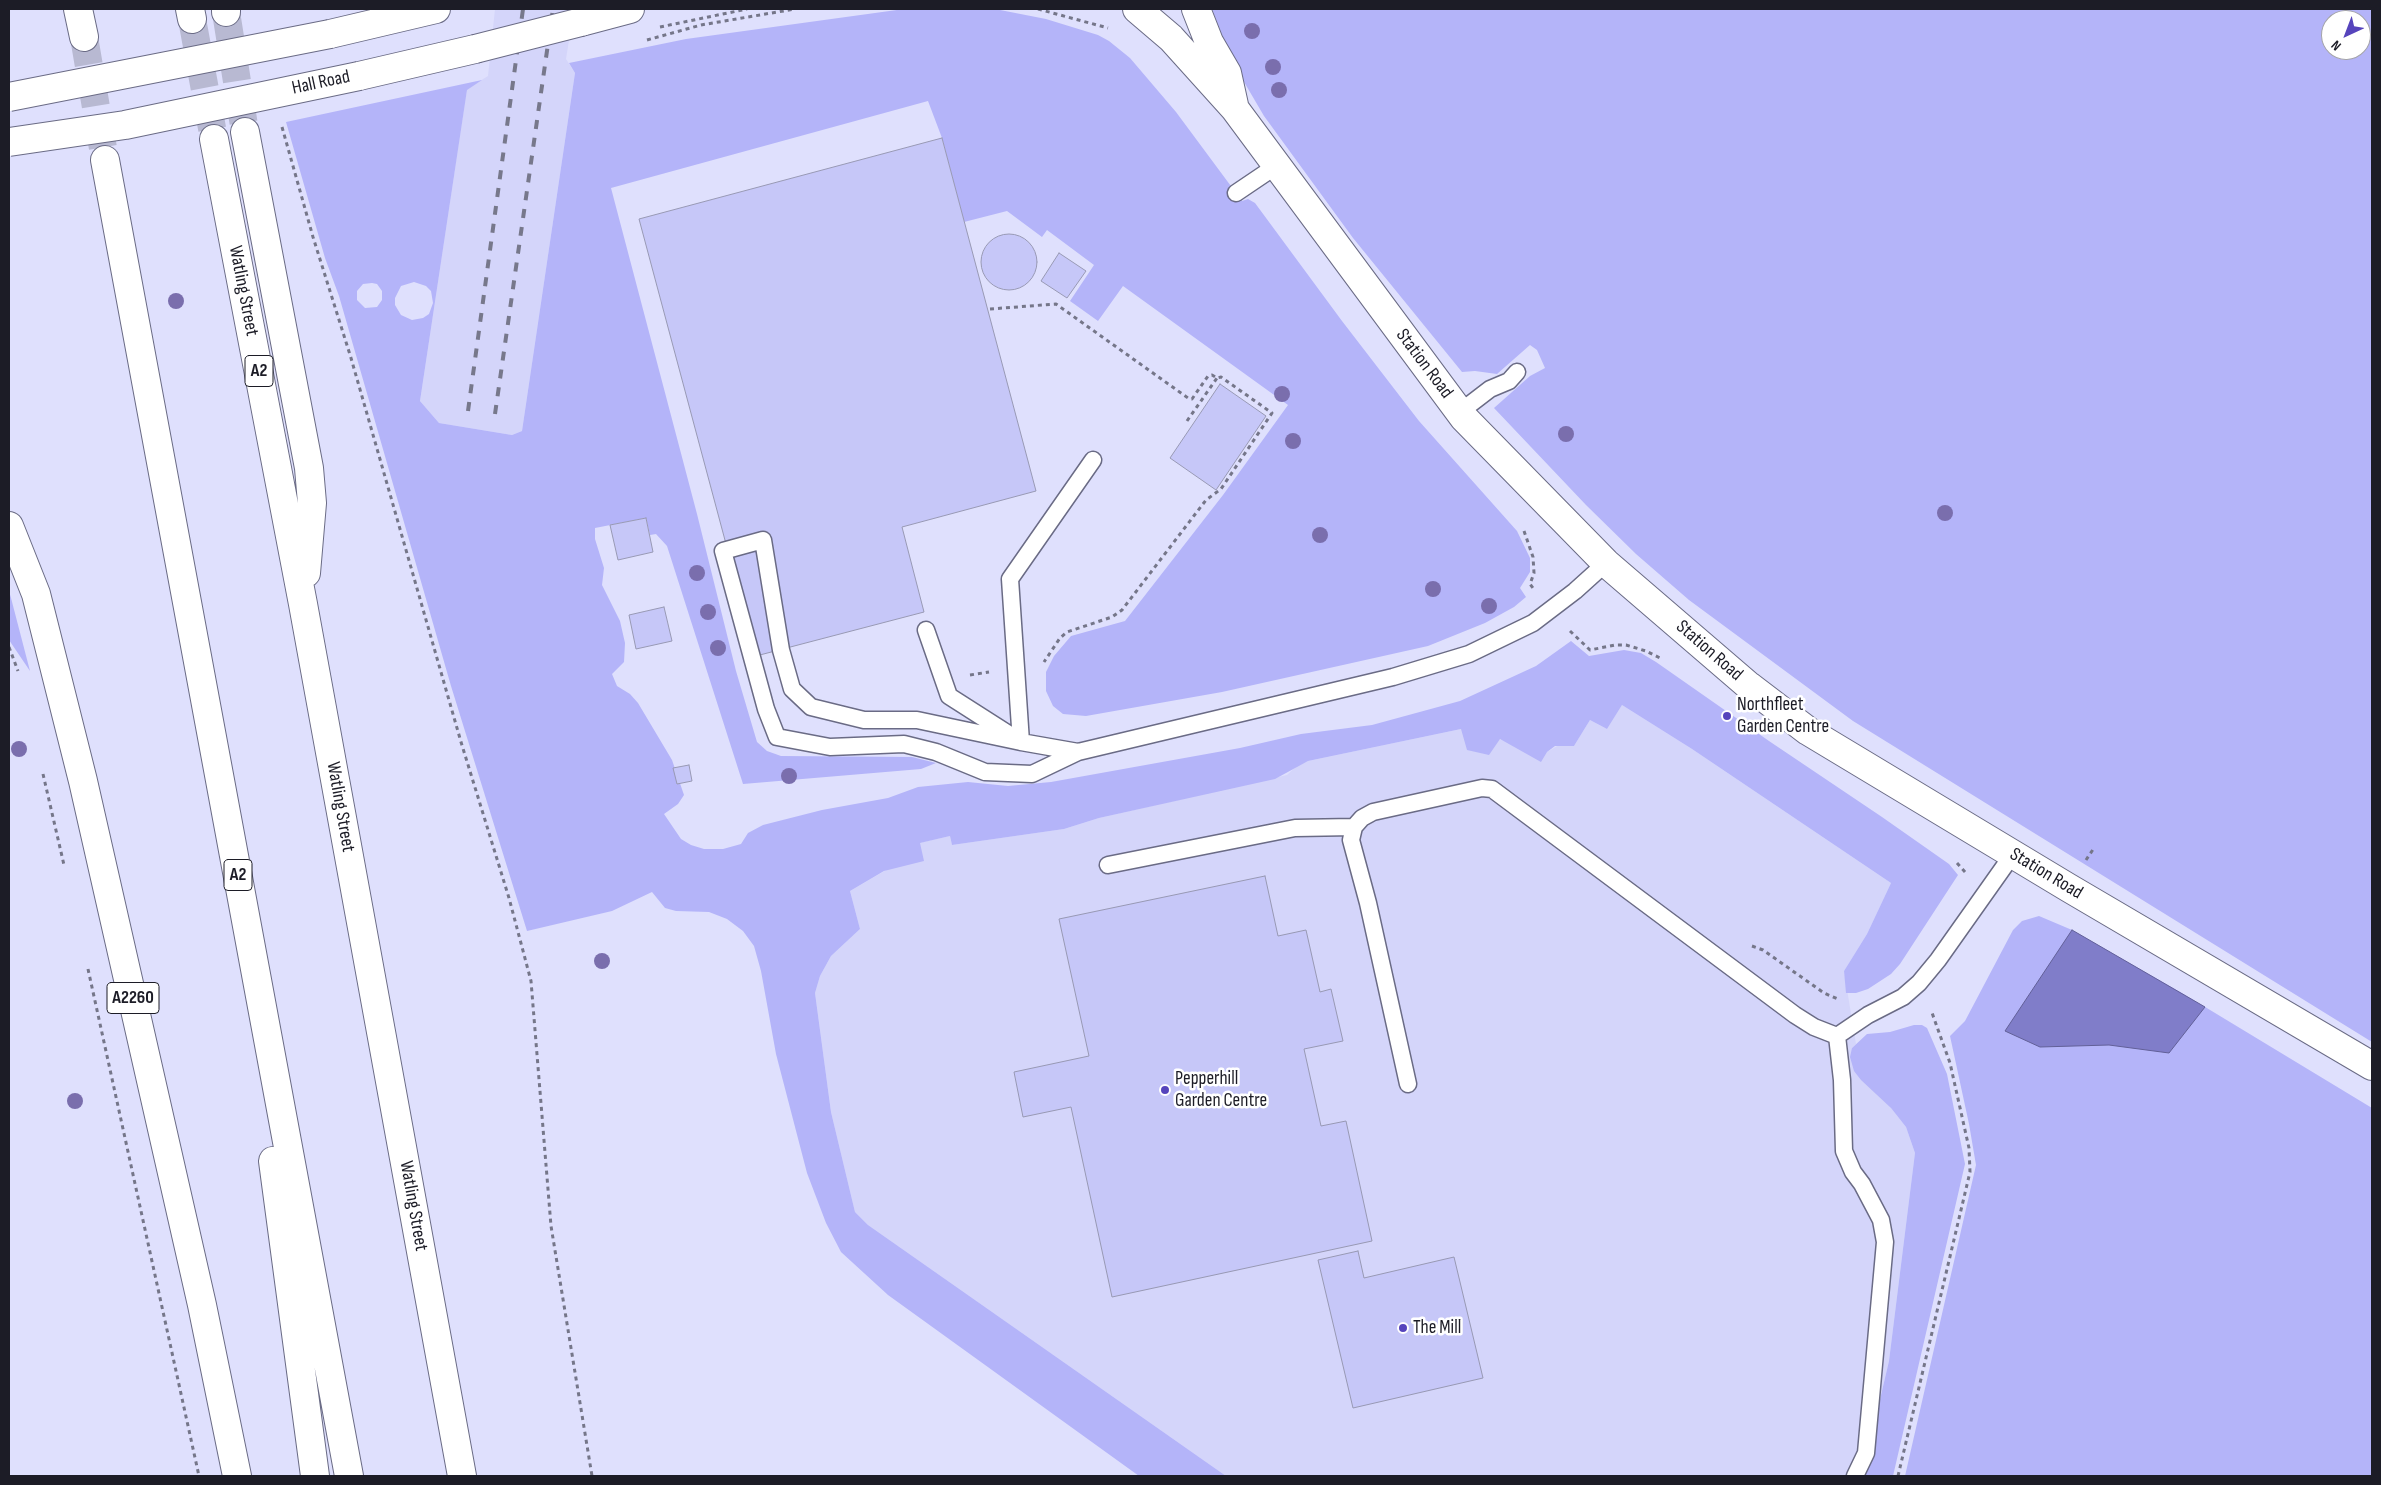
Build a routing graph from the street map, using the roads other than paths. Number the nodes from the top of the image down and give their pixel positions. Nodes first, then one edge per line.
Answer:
1 (78, 9) edge
2 (436, 9) edge
3 (630, 9) edge
4 (1137, 9) edge
5 (1196, 9) edge
6 (84, 37) tunnel mouth
7 (9, 97) edge
8 (1235, 108) junction
9 (124, 124) junction
10 (9, 130) edge
11 (245, 132) tunnel mouth
12 (214, 139) tunnel mouth
13 (9, 142) edge
14 (106, 160) tunnel mouth
15 (1276, 166) junction
16 (1236, 193) dead end
17 (1517, 372) dead end
18 (1460, 412) junction
19 (1093, 460) dead end
20 (9, 526) edge
21 (1606, 563) junction
22 (303, 604) junction
23 (926, 630) dead end
24 (1021, 742) junction
25 (1078, 752) junction
26 (229, 825) junction
27 (1354, 827) junction
28 (2013, 854) junction
29 (1108, 865) dead end
30 (1837, 1036) junction
31 (2372, 1066) edge
32 (1408, 1084) dead end
33 (237, 1476) edge
34 (315, 1476) edge
35 (349, 1476) edge
36 (462, 1476) edge
37 (1855, 1476) edge

1 - 6 main road
2 - 7 main road, bridge
3 - 9 main road, Hall Road, bridge
4 - 8 main road, Station Road
5 - 8 main road, Station Road
8 - 15 main road, Station Road
9 - 10 main road
9 - 13 main road, Hall Road, bridge
11 - 22 main road
12 - 22 main road, Watling Street / A2
14 - 26 main road, A2
15 - 16 lane
15 - 18 main road, Station Road
17 - 18 lane
18 - 21 main road, Station Road
19 - 24 lane
20 - 33 main road, A2260
21 - 25 lane
21 - 28 main road, Station Road
22 - 36 main road, Watling Street / A2
23 - 24 lane
24 - 25 lane
24 - 25 lane
26 - 34 main road
26 - 35 main road, A2
27 - 29 lane
27 - 30 lane
27 - 32 lane
28 - 30 lane
28 - 31 main road, Station Road
30 - 37 lane

